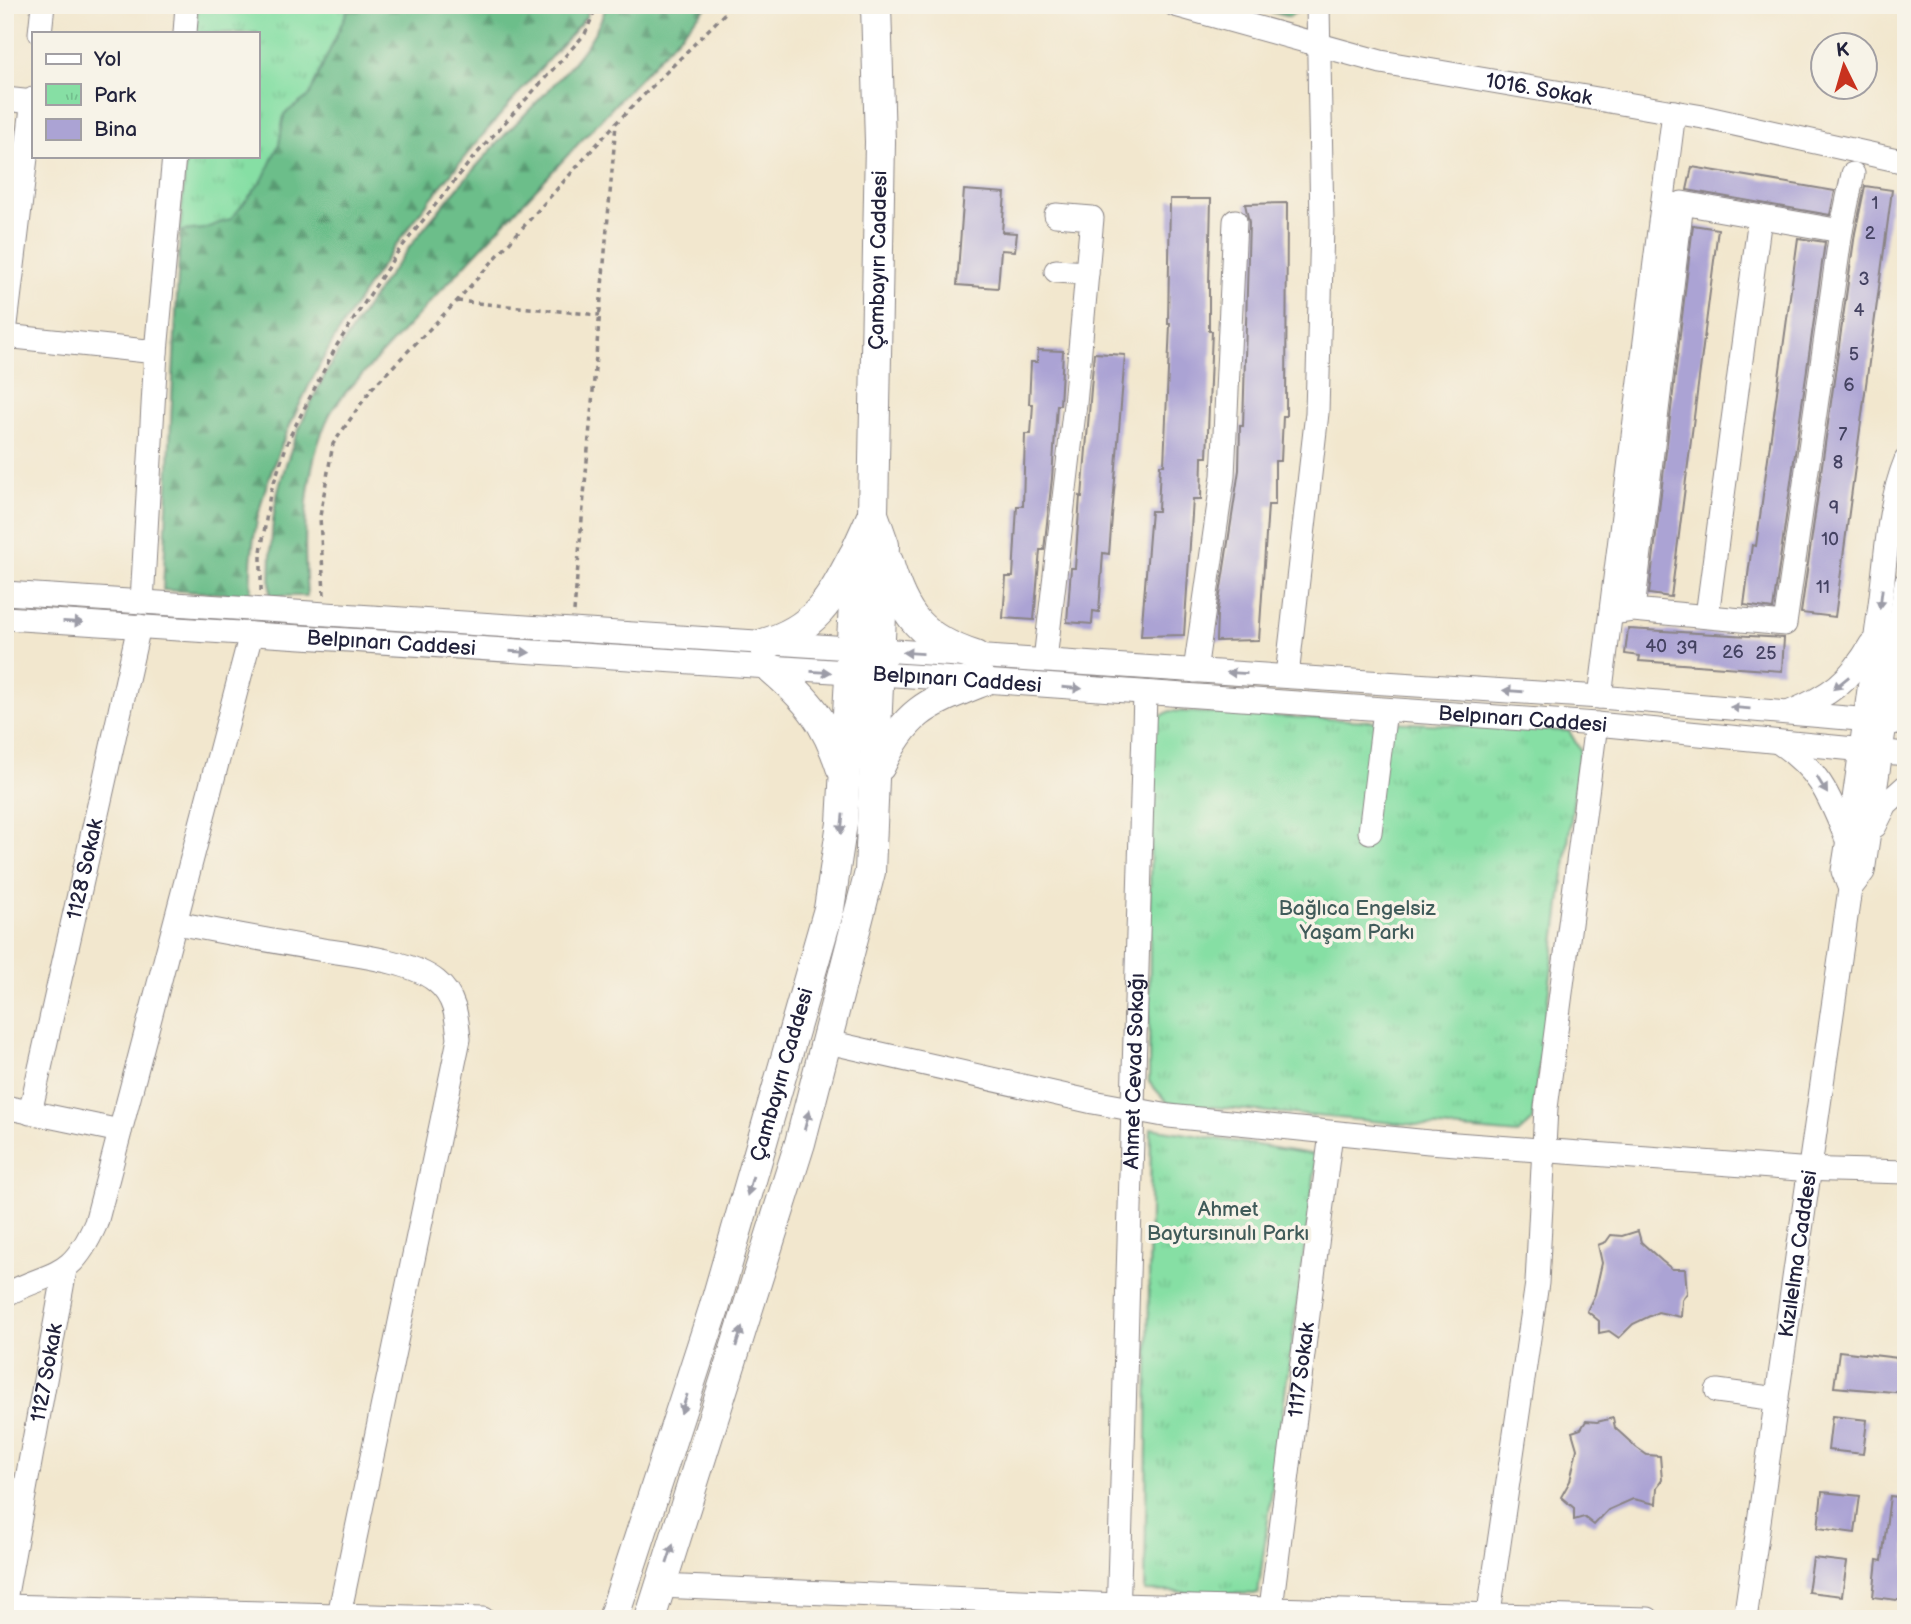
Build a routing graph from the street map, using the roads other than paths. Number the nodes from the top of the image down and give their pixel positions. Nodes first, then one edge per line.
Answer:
1 (43, 5) edge
2 (187, 5) edge
3 (876, 5) edge
4 (1175, 5) edge
5 (1318, 5) edge
6 (40, 32) edge
7 (185, 32) edge
8 (1317, 44) junction
9 (5, 99) edge
10 (32, 101) edge
11 (32, 109) edge
12 (1674, 112) junction
13 (174, 158) edge
14 (1906, 162) edge
15 (1853, 174) dead end
16 (1056, 215) dead end
17 (1760, 217) junction
18 (1235, 221) dead end
19 (1841, 231) junction
20 (1056, 271) dead end
21 (1087, 273) junction
22 (5, 334) edge
23 (156, 352) junction
24 (1906, 460) edge
25 (870, 547) junction
26 (1906, 583) edge
27 (5, 593) edge
28 (142, 602) junction
29 (1622, 611) junction
30 (1707, 616) junction
31 (5, 618) edge
32 (139, 626) junction
33 (251, 634) junction
34 (1887, 638) junction
35 (768, 656) junction
36 (1045, 660) junction
37 (866, 663) junction
38 (1906, 664) edge
39 (979, 669) junction
40 (1195, 671) junction
41 (1287, 676) junction
42 (1145, 694) junction
43 (1600, 697) junction
44 (1385, 710) junction
45 (1788, 712) junction
46 (1886, 721) edge
47 (1596, 724) junction
48 (1778, 742) junction
49 (1872, 751) junction
50 (1906, 754) edge
51 (876, 776) junction
52 (845, 780) junction
53 (1906, 786) edge
54 (1370, 832) dead end
55 (1858, 840) junction
56 (176, 923) junction
57 (828, 1042) junction
58 (5, 1107) edge
59 (1134, 1110) junction
60 (30, 1112) junction
61 (120, 1131) junction
62 (1331, 1133) junction
63 (1546, 1149) junction
64 (1810, 1169) junction
65 (1906, 1172) edge
66 (65, 1270) junction
67 (5, 1295) edge
68 (1717, 1391) dead end
69 (1777, 1399) junction
70 (659, 1586) junction
71 (5, 1600) edge
72 (5, 1606) edge
73 (1271, 1608) junction
74 (1119, 1612) edge
75 (1224, 1613) edge
76 (205, 1615) edge
77 (339, 1615) junction
78 (1488, 1616) edge
79 (483, 1619) edge
80 (613, 1619) edge
81 (650, 1619) edge
82 (1648, 1619) edge
83 (1745, 1619) edge

1 - 6 street
2 - 7 street
3 - 25 main road, Çambayırı Caddesi
4 - 8 street, 1016. Sokak
5 - 8 street
8 - 12 street, 1016. Sokak
8 - 41 street
9 - 10 street
11 - 22 street
12 - 14 street, 1016. Sokak
12 - 29 street
13 - 23 street
15 - 19 street
16 - 21 street
17 - 19 street
17 - 29 street
17 - 30 street
18 - 40 street
19 - 30 street
20 - 21 street
21 - 36 street
22 - 23 street
23 - 28 street
24 -> 34 street, Kızılelma Caddesi
25 - 35 main road
25 - 37 main road, Çambayırı Caddesi
25 - 39 main road
26 - 34 street, Kızılelma Caddesi
27 - 28 street, Belpınarı Caddesi
28 - 35 street, Belpınarı Caddesi
29 - 30 street
29 - 43 street
31 -> 32 street, Belpınarı Caddesi
32 - 33 street, Belpınarı Caddesi
32 - 60 street, 1128 Sokak
33 -> 35 street, Belpınarı Caddesi
33 - 56 street
34 - 38 street
34 -> 45 street
34 - 46 street, Kızılelma Caddesi
35 - 37 street, Belpınarı Caddesi
35 - 52 main road
36 - 39 street, Belpınarı Caddesi
36 - 40 street, Belpınarı Caddesi
37 - 39 street, Belpınarı Caddesi
37 - 51 main road, Çambayırı Caddesi
37 - 52 main road, Çambayırı Caddesi
39 -> 42 street, Belpınarı Caddesi
39 - 51 main road
41 -> 40 street, Belpınarı Caddesi
43 -> 41 street, Belpınarı Caddesi
42 - 44 street, Belpınarı Caddesi
42 - 59 street, Ahmet Cevad Sokağı
45 -> 43 street, Belpınarı Caddesi
44 - 47 street, Belpınarı Caddesi
44 - 54 street
45 - 46 street, Belpınarı Caddesi
46 - 49 street, Kızılelma Caddesi
47 - 48 street, Belpınarı Caddesi
47 - 63 street
48 - 49 street, Belpınarı Caddesi
48 -> 55 street
49 - 50 street, Belpınarı Caddesi
49 - 55 street, Kızılelma Caddesi
51 - 57 main road, Çambayırı Caddesi
52 -> 80 main road, Çambayırı Caddesi
53 - 55 street
55 - 64 street, Kızılelma Caddesi
56 - 61 street
56 - 77 street
57 - 59 street
70 -> 57 main road, Çambayırı Caddesi
58 - 60 street
59 - 62 street
59 - 74 street, Ahmet Cevad Sokağı
60 - 61 street
61 - 66 street
62 - 63 street
62 - 73 street, 1117 Sokak
63 - 64 street
63 - 78 street
64 - 65 street
64 - 69 street, Kızılelma Caddesi
66 - 67 street
66 - 71 street, 1127 Sokak
68 - 69 street
69 - 83 street, Kızılelma Caddesi
70 - 74 street
70 - 81 main road, Çambayırı Caddesi
72 - 76 street
73 - 75 street
73 - 78 street
74 - 75 street
76 - 77 street
77 - 79 street
78 - 82 street

